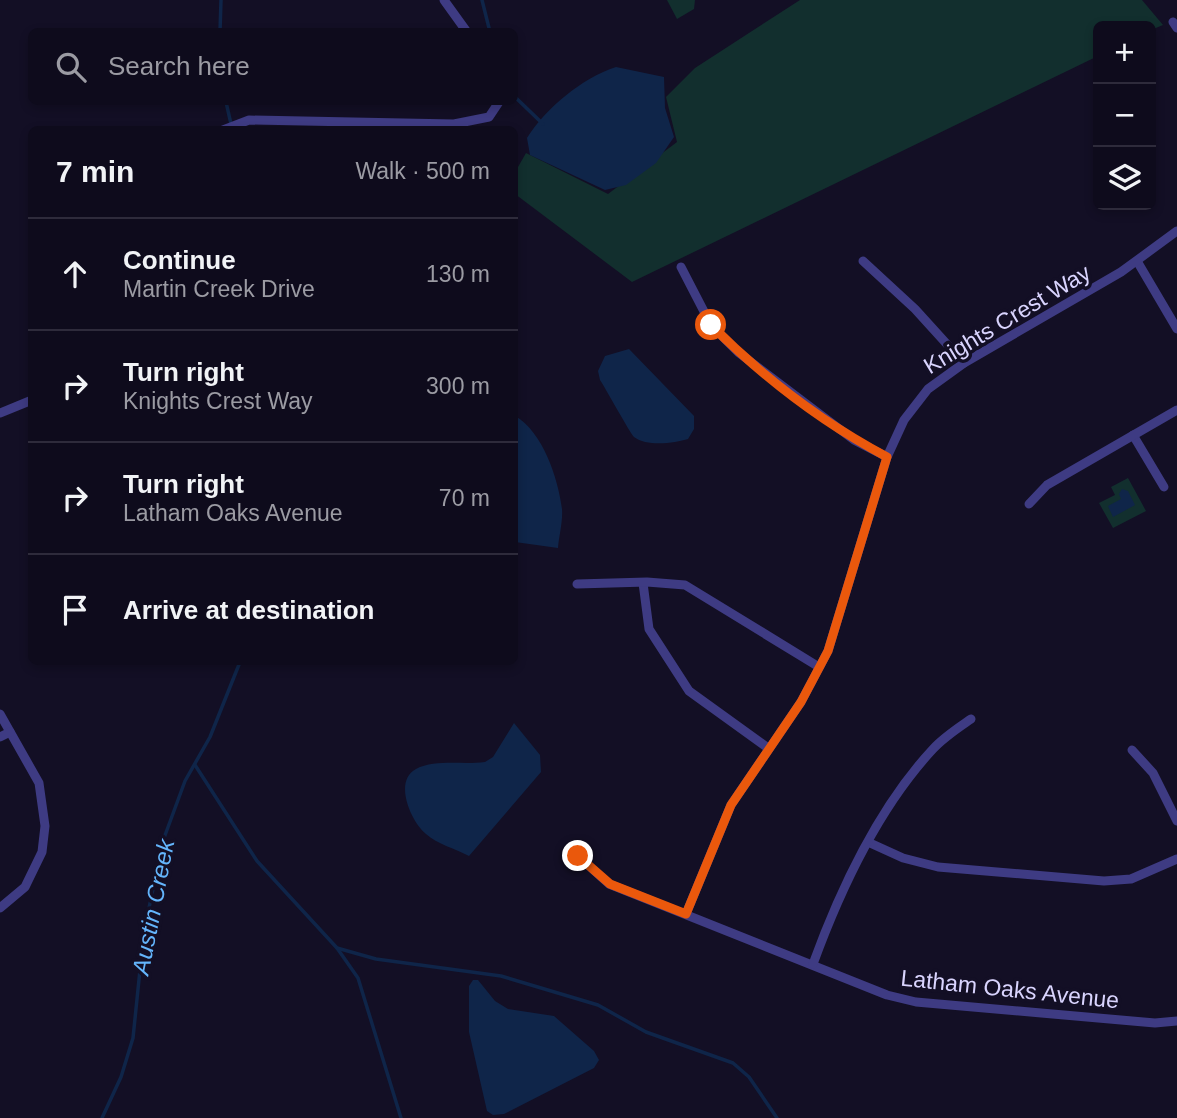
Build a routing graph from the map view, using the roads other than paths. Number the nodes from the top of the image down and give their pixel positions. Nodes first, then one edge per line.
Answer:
1 (444, 0) edge
2 (464, 28) edge
3 (497, 105) edge
4 (234, 126) edge
5 (1177, 231) edge
6 (863, 261) dead end
7 (1137, 261) junction
8 (681, 267) dead end
9 (1177, 329) edge
10 (964, 363) junction
11 (28, 402) edge
12 (1177, 410) edge
13 (0, 412) edge
14 (1133, 435) junction
15 (887, 457) junction
16 (1164, 487) dead end
17 (1029, 504) dead end
18 (643, 583) junction
19 (577, 584) dead end
20 (819, 667) junction
21 (0, 714) edge
22 (971, 719) dead end
23 (10, 732) junction
24 (0, 737) edge
25 (768, 748) junction
26 (1132, 750) dead end
27 (1177, 821) edge
28 (870, 843) junction
29 (578, 856) dead end
30 (1177, 859) edge
31 (0, 908) edge
32 (686, 914) junction
33 (813, 964) junction
34 (1177, 1021) edge

1 - 2 street
3 - 4 street
5 - 7 street, Knights Crest Way
6 - 10 street
7 - 9 street
7 - 10 street, Knights Crest Way
8 - 15 street
10 - 15 street, Knights Crest Way
11 - 13 street
12 - 14 street
14 - 16 street
14 - 17 street
15 - 20 street, Knights Crest Way
18 - 19 street
18 - 20 street
18 - 25 street
20 - 25 street, Knights Crest Way
21 - 23 street
22 - 28 street
23 - 24 street
23 - 31 street
25 - 32 street, Knights Crest Way
26 - 27 street
28 - 30 street
28 - 33 street
29 - 32 street, Latham Oaks Avenue
32 - 33 street, Latham Oaks Avenue
33 - 34 street, Latham Oaks Avenue

